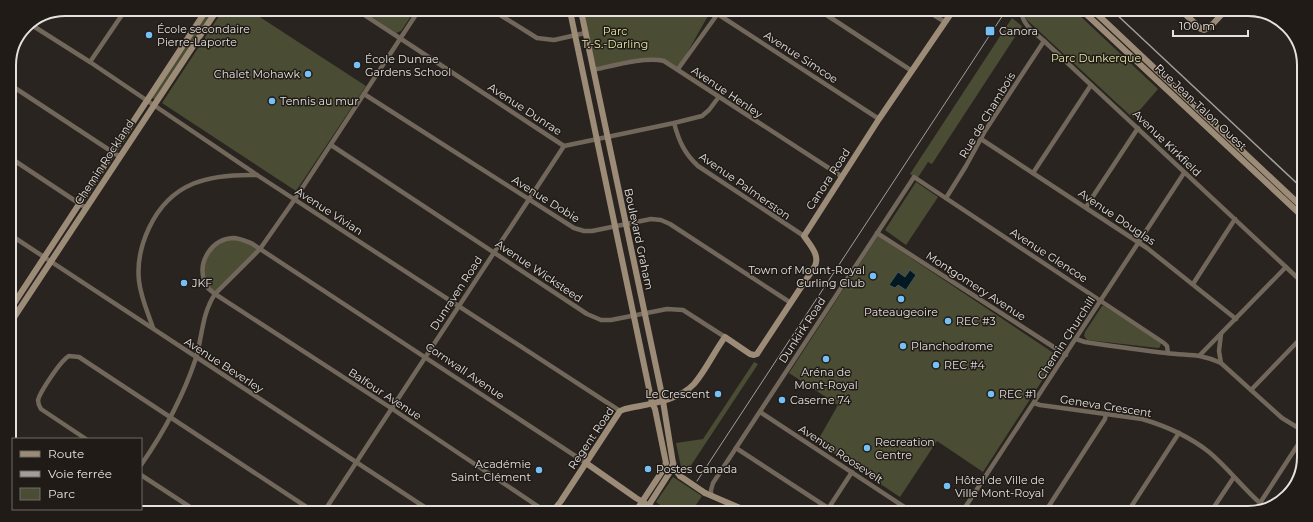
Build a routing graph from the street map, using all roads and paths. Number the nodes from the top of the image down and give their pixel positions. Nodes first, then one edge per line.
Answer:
1 (120, 16) edge
2 (203, 16) edge
3 (213, 16) edge
4 (366, 16) edge
5 (415, 16) edge
6 (502, 16) edge
7 (571, 16) edge
8 (582, 16) edge
9 (713, 16) edge
10 (722, 16) edge
11 (828, 16) edge
12 (935, 16) edge
13 (949, 16) edge
14 (1023, 16) edge
15 (1089, 16) edge
16 (1099, 16) edge
17 (1187, 16) edge
18 (1220, 16) edge
19 (945, 22) junction
20 (34, 27) edge
21 (586, 33) junction
22 (576, 35) junction
23 (400, 38) junction
24 (1044, 41) junction
25 (90, 62) junction
26 (678, 69) junction
27 (593, 70) junction
28 (912, 71) junction
29 (1091, 85) junction
30 (16, 89) edge
31 (364, 94) junction
32 (718, 98) junction
33 (147, 101) junction
34 (153, 106) junction
35 (879, 119) junction
36 (674, 123) junction
37 (1138, 128) junction
38 (608, 137) junction
39 (597, 139) junction
40 (981, 139) junction
41 (331, 145) junction
42 (564, 146) junction
43 (113, 152) junction
44 (120, 157) junction
45 (16, 162) edge
46 (1033, 173) junction
47 (1184, 173) junction
48 (257, 175) junction
49 (841, 176) junction
50 (914, 177) joint
51 (946, 198) junction
52 (295, 199) junction
53 (529, 199) junction
54 (1297, 202) edge
55 (80, 203) junction
56 (1086, 207) junction
57 (86, 208) junction
58 (1297, 211) edge
59 (1235, 219) junction
60 (625, 224) junction
61 (616, 226) junction
62 (877, 233) junction
63 (804, 236) junction
64 (16, 239) edge
65 (1139, 243) junction
66 (260, 249) junction
67 (494, 252) junction
68 (44, 257) junction
69 (51, 262) junction
70 (1286, 267) junction
71 (1297, 277) edge
72 (1193, 284) junction
73 (215, 294) junction
74 (16, 299) edge
75 (1101, 300) junction
76 (790, 304) junction
77 (459, 306) junction
78 (644, 313) junction
79 (16, 314) edge
80 (635, 315) junction
81 (1236, 319) junction
82 (153, 328) junction
83 (1221, 334) junction
84 (725, 337) junction
85 (1076, 339) junction
86 (1297, 342) edge
87 (1168, 353) junction
88 (1066, 355) junction
89 (1200, 356) junction
90 (426, 357) junction
91 (196, 358) junction
92 (1220, 363) junction
93 (1251, 390) junction
94 (662, 400) junction
95 (652, 403) junction
96 (1034, 403) junction
97 (391, 408) junction
98 (620, 411) junction
99 (760, 412) junction
100 (1106, 414) junction
101 (171, 418) junction
102 (1297, 427) edge
103 (1179, 433) junction
104 (84, 438) edge
105 (1297, 447) edge
106 (736, 448) junction
107 (356, 462) junction
108 (142, 463) edge
109 (586, 463) junction
110 (673, 463) junction
111 (667, 471) junction
112 (852, 472) junction
113 (142, 476) edge
114 (680, 476) junction
115 (1234, 477) junction
116 (708, 494) junction
117 (646, 503) junction
118 (1260, 503) joint
119 (189, 506) edge
120 (305, 506) edge
121 (327, 506) edge
122 (423, 506) edge
123 (538, 506) edge
124 (557, 506) edge
125 (642, 506) edge
126 (646, 506) edge
127 (650, 506) edge
128 (736, 506) edge
129 (821, 506) edge
130 (830, 506) edge
131 (903, 506) edge
132 (966, 506) edge
133 (1049, 506) edge
134 (1132, 506) edge
135 (1215, 506) edge

1 - 25 street
2 - 33 street, Chemin Rockland
3 - 34 street, Chemin Rockland
4 - 23 street, Avenue Dunrae
5 - 23 street
6 - 22 street
7 - 22 street, Boulevard Graham
8 - 21 street, Boulevard Graham
9 - 26 street
10 - 35 street, Avenue Simcoe
11 - 28 street
12 - 19 street
13 - 19 street, Canora Road
14 - 24 street, Avenue Kirkfield
15 - 58 street, Rue Jean-Talon Ouest
16 - 54 street, Rue Jean-Talon Ouest
17 - 18 street
19 - 28 street, Canora Road
20 - 25 street, Avenue Vivian
21 - 22 street
21 - 27 street, Boulevard Graham
22 - 39 street, Boulevard Graham
23 - 31 street
23 - 42 street, Avenue Dunrae
24 - 29 street, Avenue Kirkfield
24 - 40 street, Rue de Chambois
25 - 33 street, Avenue Vivian
26 - 27 street, Avenue Henley
26 - 32 street, Avenue Henley
27 - 38 street, Boulevard Graham
28 - 35 street, Canora Road
29 - 37 street, Avenue Kirkfield
29 - 46 street
30 - 43 street
31 - 41 street
31 - 53 street, Avenue Dobie
32 - 36 street, Avenue Dunrae
32 - 49 street, Avenue Henley
33 - 34 street, Avenue Vivian
33 - 43 street, Chemin Rockland
34 - 44 street, Chemin Rockland
34 - 48 street, Avenue Vivian
35 - 49 street, Canora Road
36 - 38 street, Avenue Dunrae
36 - 63 street, Avenue Palmerston
37 - 47 street, Avenue Kirkfield
37 - 56 street
38 - 39 street, Avenue Dunrae
38 - 60 street, Boulevard Graham
39 - 42 street, Avenue Dunrae
39 - 61 street, Boulevard Graham
40 - 46 street, Avenue Douglas
40 - 51 street, Rue de Chambois
41 - 52 street
41 - 67 street, Avenue Wicksteed
42 - 53 street, Dunraven Road
43 - 44 street
43 - 55 street, Chemin Rockland
44 - 57 street, Chemin Rockland
45 - 55 street
46 - 56 street, Avenue Douglas
47 - 59 street, Avenue Kirkfield
47 - 65 street, Chemin Churchill
48 - 52 street, Avenue Vivian
48 - 82 street
49 - 63 street, Canora Road
50 - 51 street, Avenue Glencoe
50 - 62 street, Dunkirk Road
51 - 75 street, Avenue Glencoe
52 - 66 street
52 - 77 street, Avenue Vivian
53 - 61 street, Avenue Dobie
53 - 67 street, Dunraven Road
55 - 57 street
55 - 68 street, Chemin Rockland
56 - 65 street, Avenue Douglas
57 - 69 street, Chemin Rockland
59 - 70 street, Avenue Kirkfield
59 - 72 street
60 - 61 street, Avenue Dobie
60 - 76 street, Avenue Dobie
60 - 78 street, Boulevard Graham
61 - 80 street, Boulevard Graham
62 - 88 street, Montgomery Avenue
62 - 99 street, Dunkirk Road
63 - 76 street
64 - 68 street, Avenue Beverley
65 - 72 street, Avenue Douglas
65 - 75 street, Chemin Churchill
66 - 73 street
66 - 73 street, Cornwall Avenue
66 - 90 street, Cornwall Avenue
67 - 77 street, Dunraven Road
67 - 80 street, Avenue Wicksteed
68 - 69 street, Avenue Beverley
68 - 74 street, Chemin Rockland
69 - 79 street, Chemin Rockland
69 - 82 street, Avenue Beverley
70 - 71 street, Avenue Kirkfield
70 - 81 street
72 - 81 street, Avenue Douglas
73 - 91 street
73 - 97 street, Balfour Avenue
75 - 85 street, Chemin Churchill
75 - 87 street, Avenue Glencoe
76 - 84 street, Avenue Wicksteed
77 - 90 street, Dunraven Road
77 - 98 street, Avenue Vivian
78 - 80 street, Avenue Wicksteed
78 - 84 street, Avenue Wicksteed
78 - 94 street, Boulevard Graham
80 - 95 street, Boulevard Graham
81 - 83 street
82 - 91 street, Avenue Beverley
83 - 89 street
83 - 92 street
84 - 94 street, Regent Road
85 - 87 street
85 - 88 street, Chemin Churchill
86 - 93 street
87 - 89 street
88 - 96 street, Chemin Churchill
89 - 92 street
90 - 97 street, Dunraven Road
90 - 109 street, Cornwall Avenue
91 - 101 street
91 - 107 street, Avenue Beverley
92 - 93 street
93 - 102 street
94 - 95 street, Regent Road
94 - 110 street, Boulevard Graham
95 - 98 street, Regent Road
95 - 111 street, Boulevard Graham
96 - 100 street, Geneva Crescent
96 - 132 street, Chemin Churchill
97 - 107 street, Dunraven Road
97 - 123 street, Balfour Avenue
98 - 109 street, Regent Road
99 - 106 street, Dunkirk Road
99 - 112 street, Avenue Roosevelt
100 - 103 street, Geneva Crescent
100 - 133 street
101 - 104 street
101 - 108 street
101 - 120 street
103 - 115 street, Geneva Crescent
103 - 134 street
105 - 118 street
106 - 116 street, Dunkirk Road
106 - 129 street
107 - 121 street, Dunraven Road
107 - 122 street, Avenue Beverley
109 - 117 street, Cornwall Avenue
109 - 124 street, Regent Road
110 - 111 street, Boulevard Graham
110 - 114 street
111 - 114 street
111 - 117 street
112 - 130 street
112 - 131 street, Avenue Roosevelt
113 - 119 street
114 - 116 street, bridge
115 - 118 street, Geneva Crescent
115 - 135 street
116 - 128 street
117 - 125 street
117 - 126 street
117 - 127 street, Cornwall Avenue

